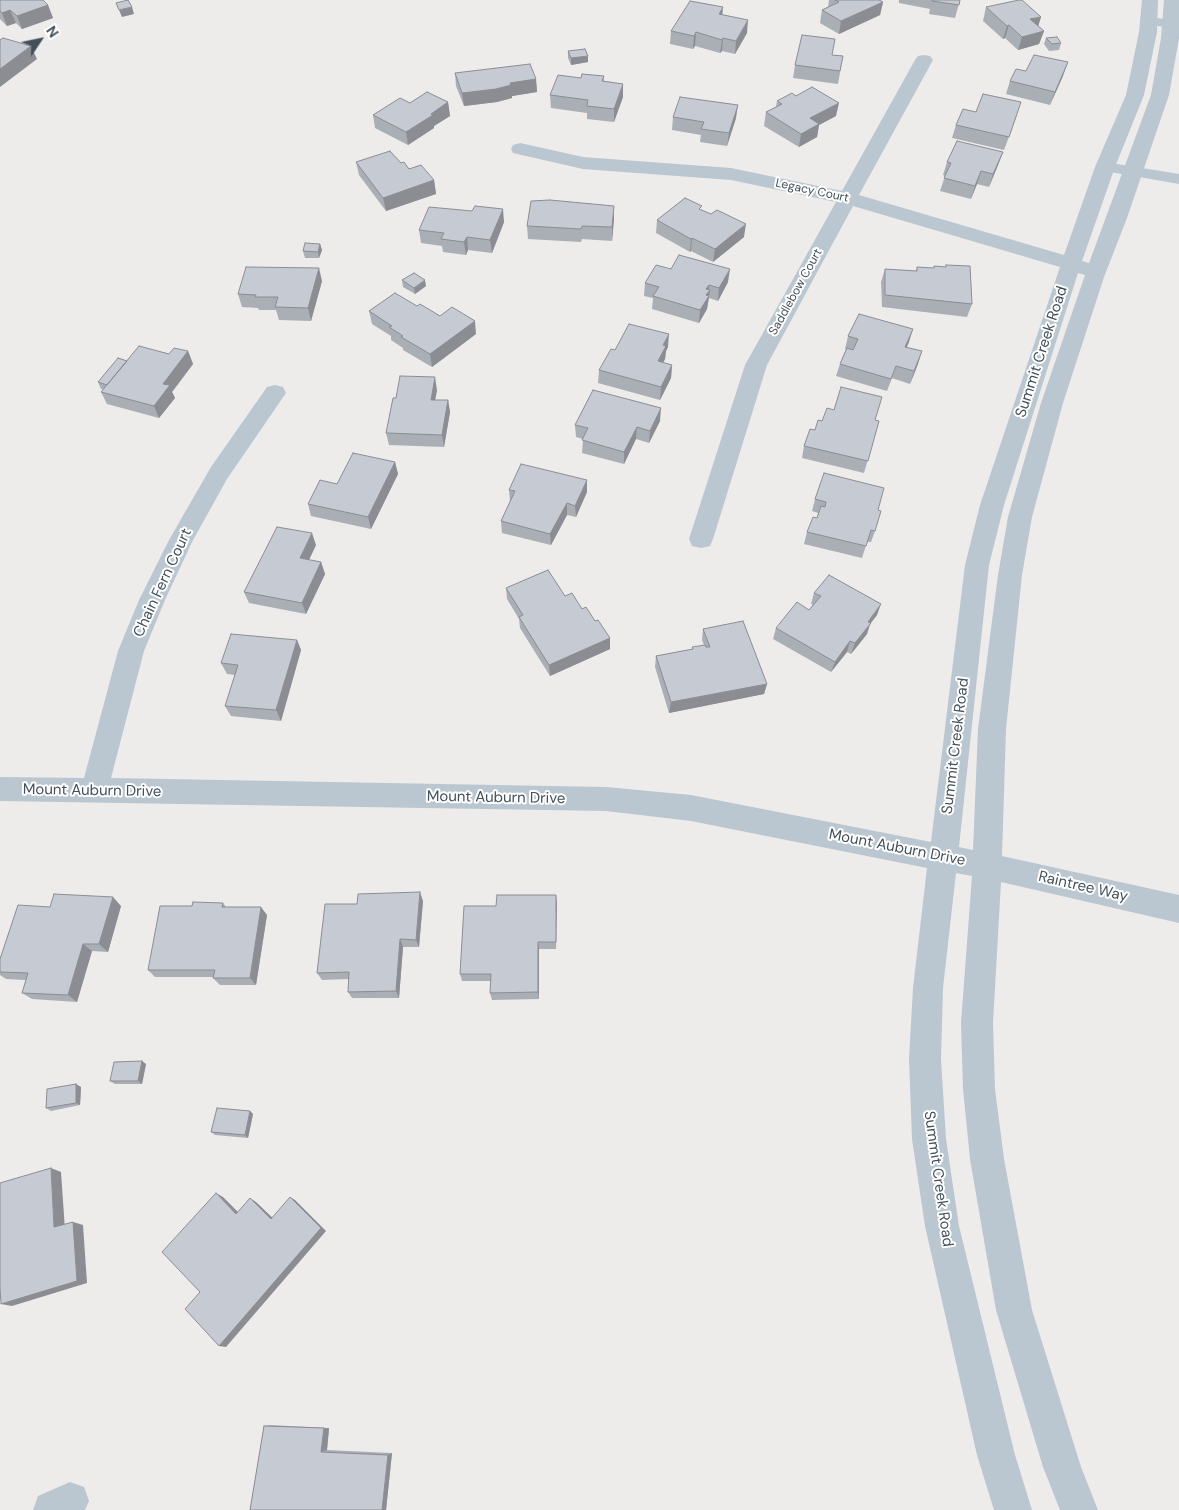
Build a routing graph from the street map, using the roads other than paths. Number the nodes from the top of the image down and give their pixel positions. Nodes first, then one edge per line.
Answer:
1 (1164, 14) edge
2 (924, 60) dead end
3 (520, 149) dead end
4 (1105, 167) junction
5 (1133, 173) junction
6 (1179, 179) edge
7 (848, 198) junction
8 (1084, 268) junction
9 (275, 393) dead end
10 (701, 539) dead end
11 (0, 789) edge
12 (94, 792) junction
13 (943, 857) junction
14 (987, 866) junction
15 (1179, 909) edge
16 (1013, 1510) edge
17 (1079, 1510) edge

1 - 4 street, Summit Creek Road
1 - 5 street, Summit Creek Road
2 - 7 street, Saddlebow Court
3 - 7 street, Legacy Court
4 - 5 lane
4 - 8 street, Summit Creek Road
5 - 6 lane
5 - 8 street, Summit Creek Road
7 - 8 street, Legacy Court
7 - 10 street, Saddlebow Court
8 - 13 street, Summit Creek Road
8 - 14 street, Summit Creek Road
9 - 12 street, Chain Fern Court
11 - 12 street, Mount Auburn Drive
12 - 13 street, Mount Auburn Drive
13 - 14 street, Mount Auburn Drive
13 - 16 street, Summit Creek Road
14 - 15 street, Raintree Way
14 - 17 street, Summit Creek Road

